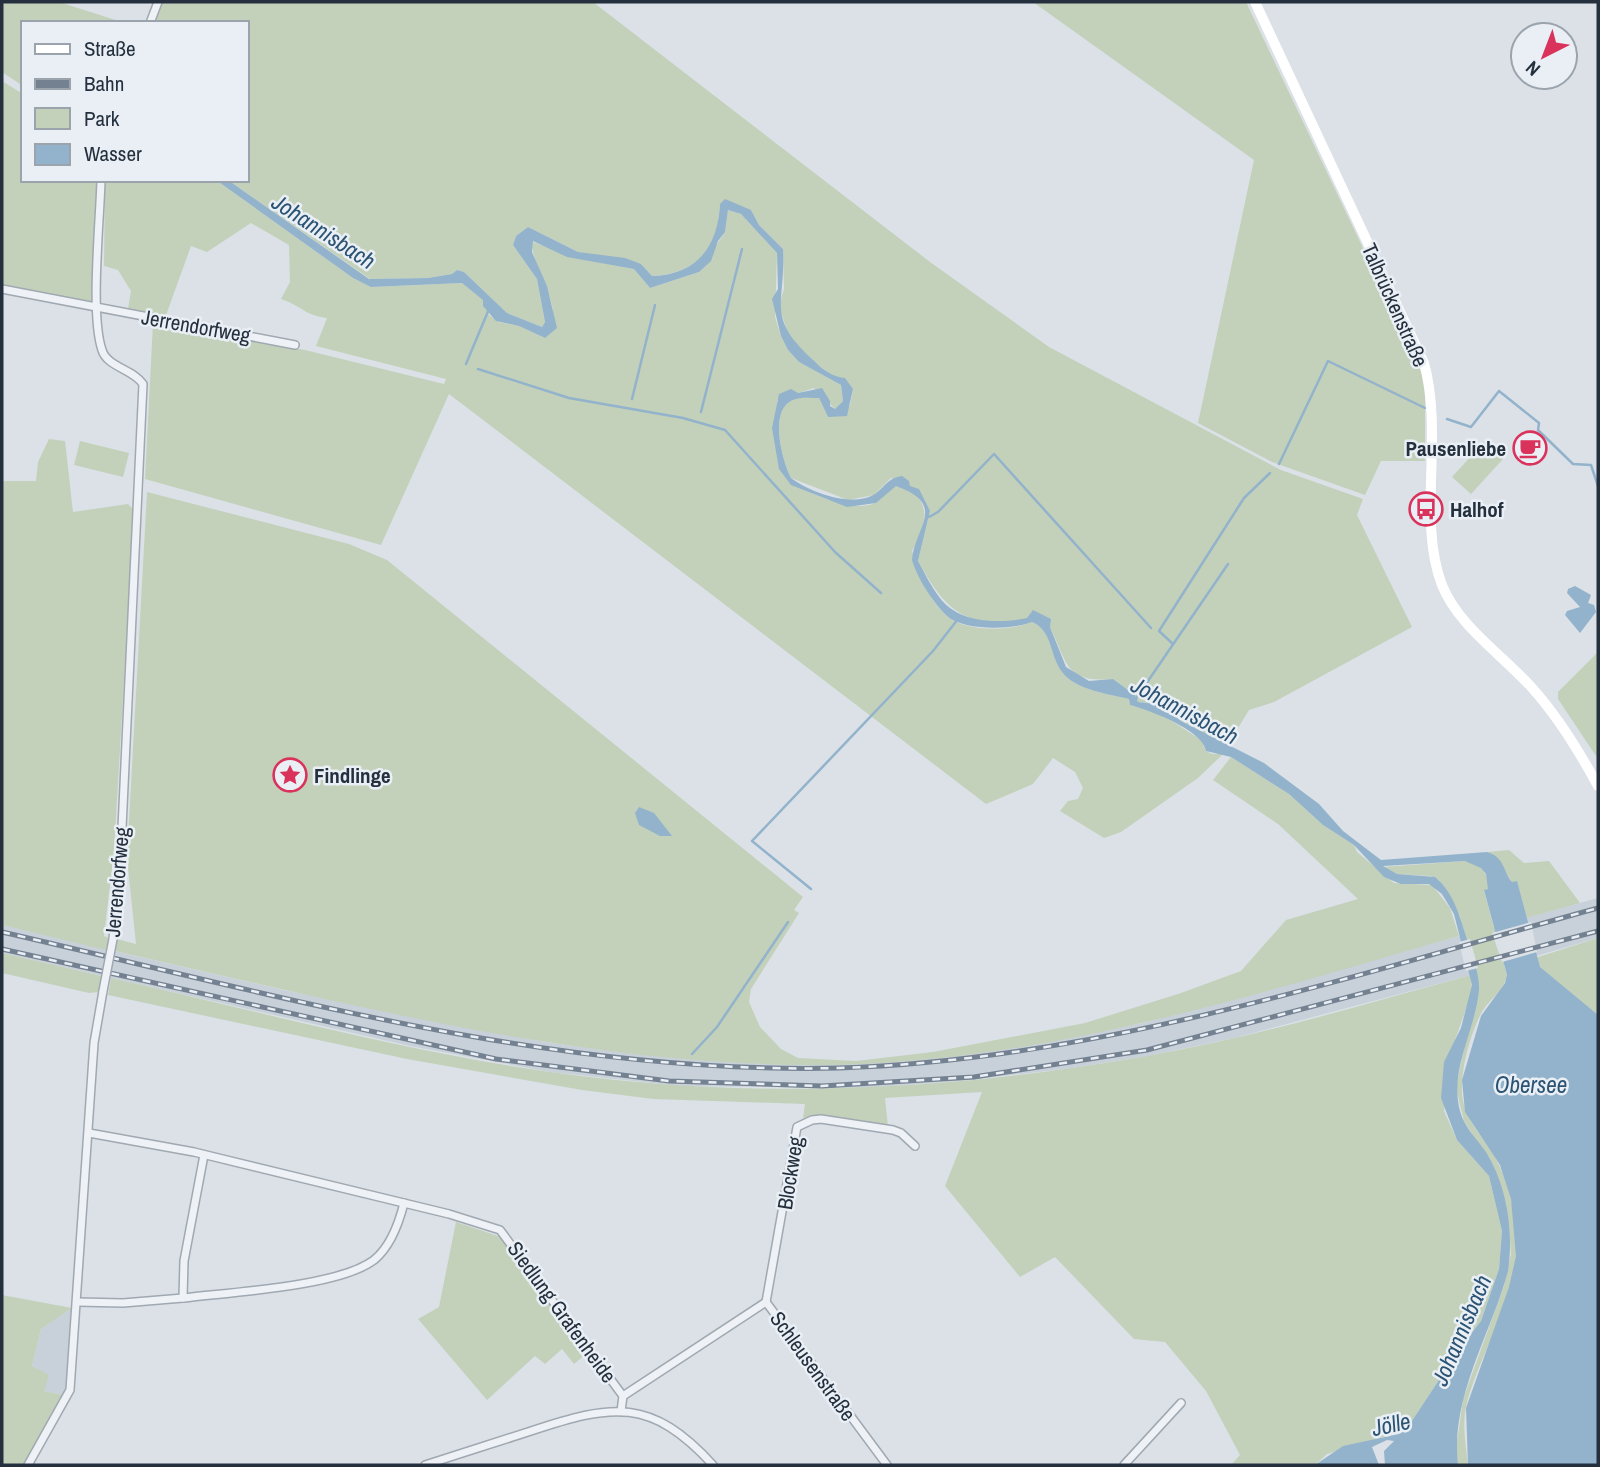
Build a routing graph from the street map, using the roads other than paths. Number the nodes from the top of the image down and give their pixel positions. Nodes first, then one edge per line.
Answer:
1 (158, 2) edge
2 (1255, 2) edge
3 (151, 21) edge
4 (101, 182) edge
5 (2, 289) edge
6 (97, 307) junction
7 (295, 345) dead end
8 (1598, 786) edge
9 (89, 1133) junction
10 (915, 1146) dead end
11 (204, 1155) junction
12 (404, 1203) junction
13 (183, 1298) junction
14 (78, 1302) junction
15 (766, 1302) junction
16 (623, 1396) junction
17 (1181, 1403) dead end
18 (621, 1411) junction
19 (28, 1465) edge
20 (425, 1465) edge
21 (713, 1465) edge
22 (887, 1465) edge
23 (1124, 1465) edge

1 - 3 street
2 - 8 main road, Talbrückenstraße
4 - 6 street, Jerrendorfweg
5 - 6 street
6 - 7 street, Jerrendorfweg
6 - 9 street, Jerrendorfweg, bridge
9 - 11 street, Siedlung Grafenheide
9 - 14 street, Jerrendorfweg
10 - 15 street, Blockweg
11 - 12 street, Siedlung Grafenheide
11 - 13 street
12 - 13 street
12 - 16 street, Siedlung Grafenheide
13 - 14 street
14 - 19 street, Jerrendorfweg
15 - 16 street, Schleusenstraße
15 - 22 street, Schleusenstraße
16 - 18 street, Siedlung Grafenheide
17 - 23 street
18 - 20 street
18 - 21 street

